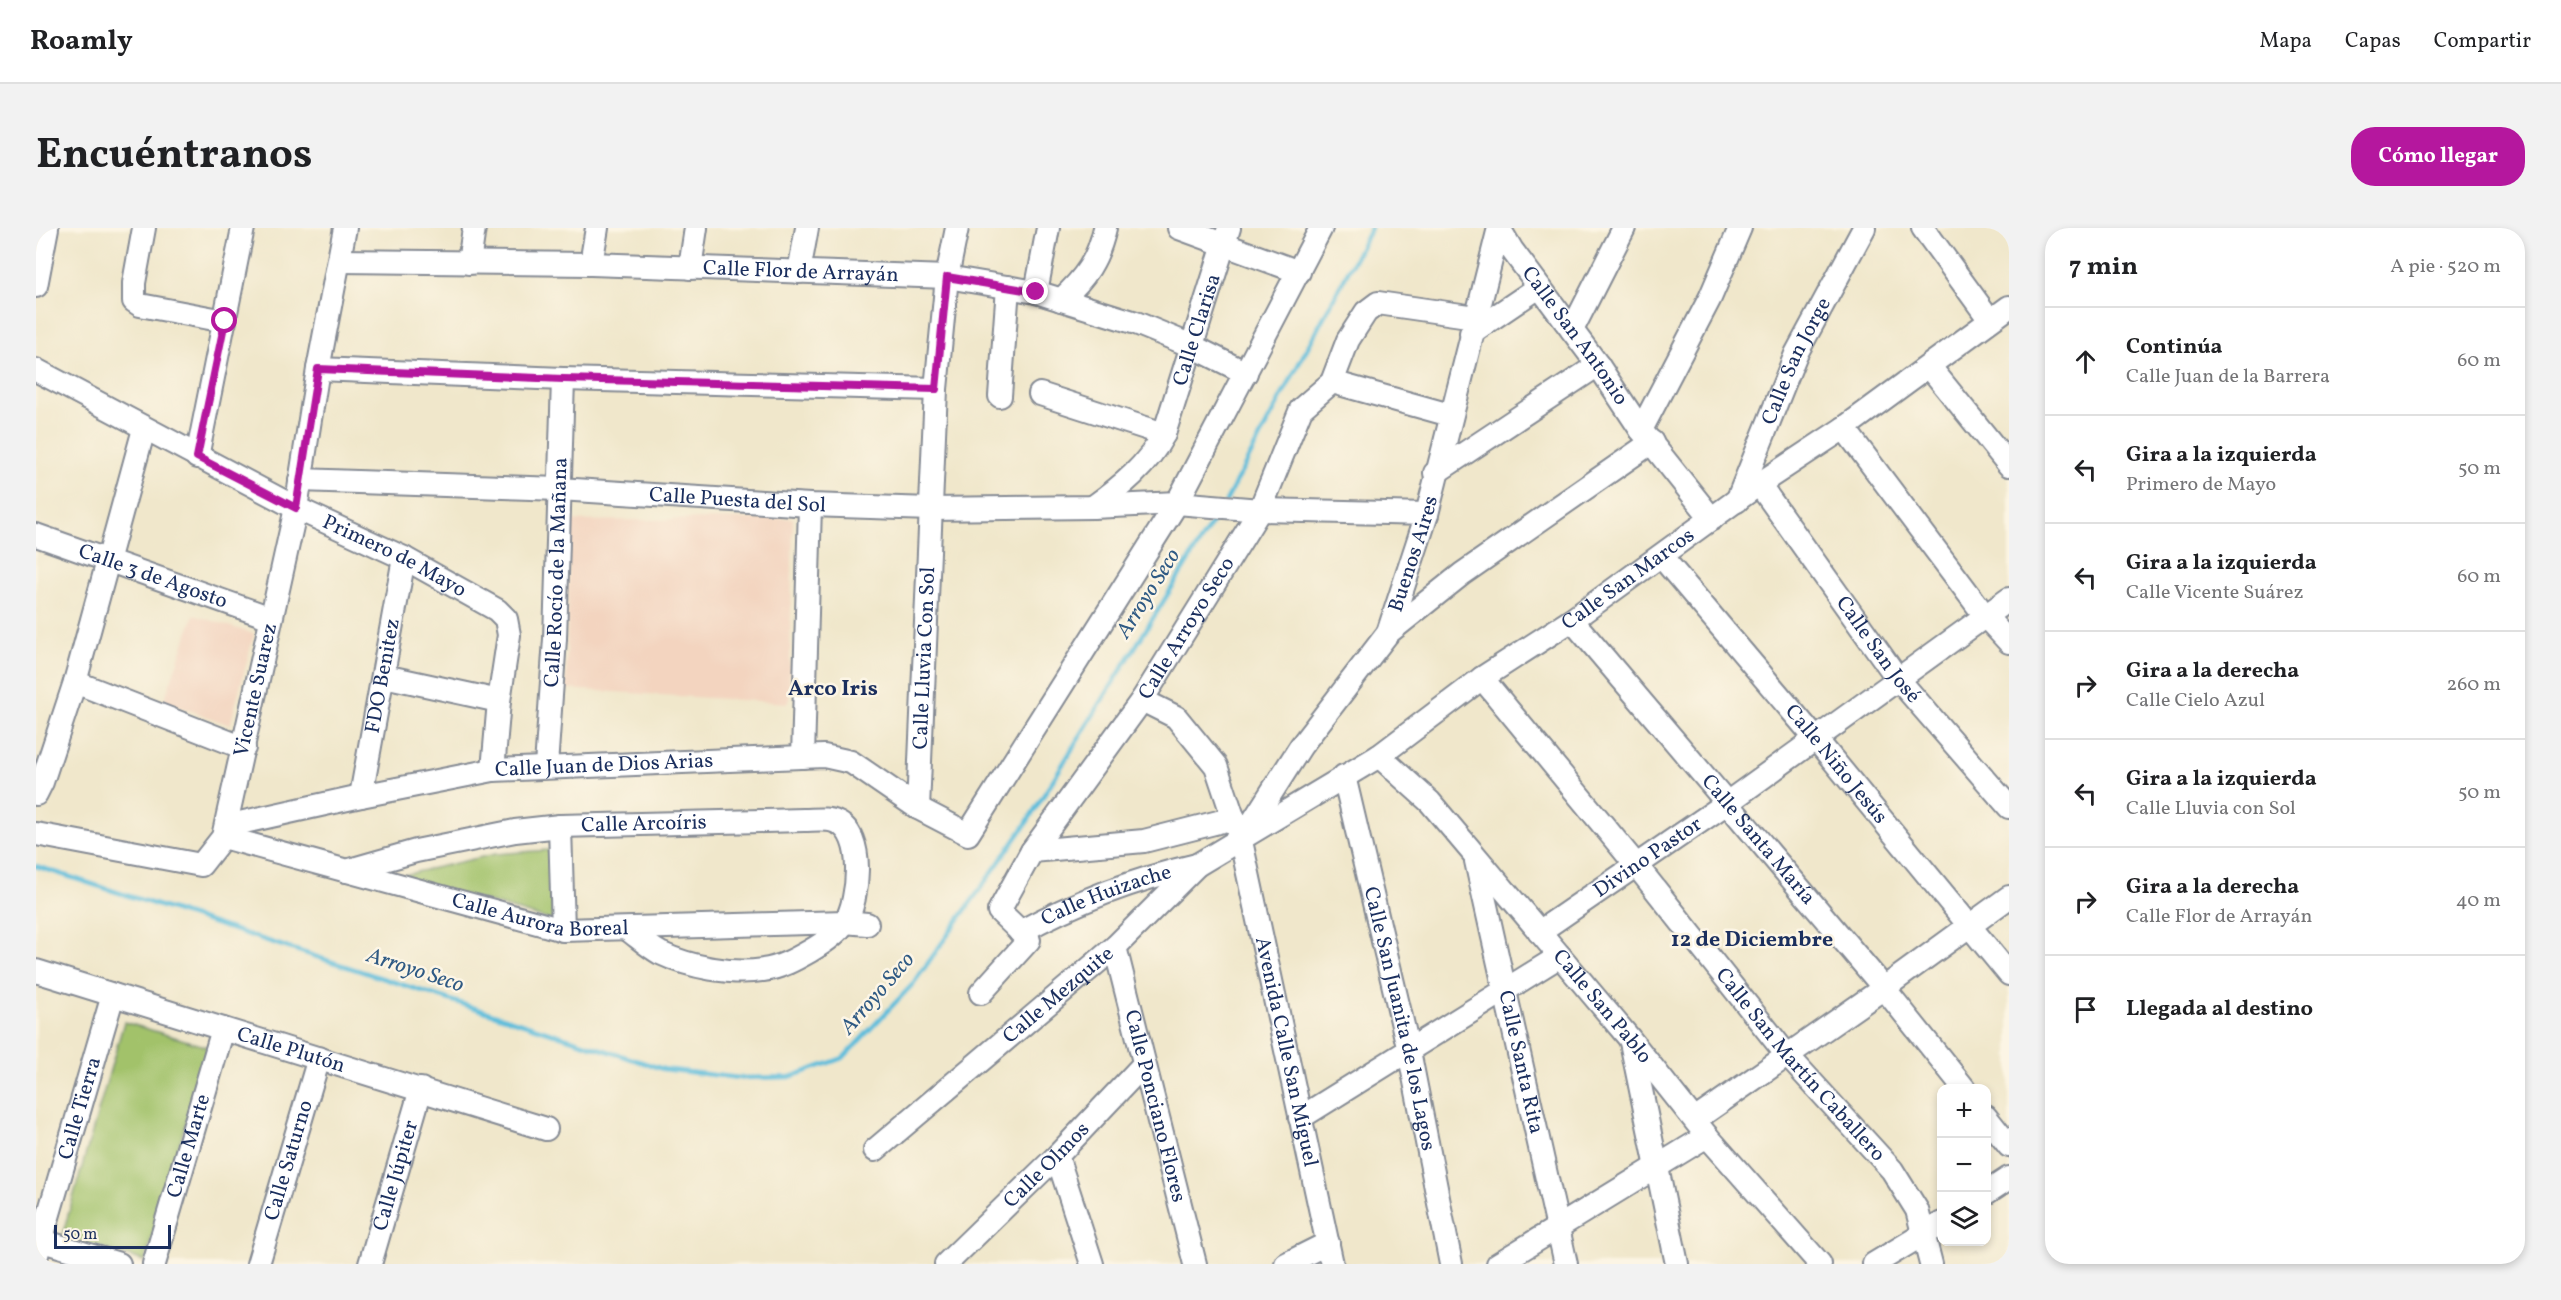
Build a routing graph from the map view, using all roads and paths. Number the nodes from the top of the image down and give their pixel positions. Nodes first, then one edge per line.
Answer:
1 (46, 228) edge
2 (144, 228) edge
3 (243, 228) edge
4 (345, 228) edge
5 (474, 228) edge
6 (597, 228) edge
7 (696, 228) edge
8 (807, 228) edge
9 (957, 228) edge
10 (1048, 228) edge
11 (1105, 228) edge
12 (1179, 228) edge
13 (1321, 228) edge
14 (1499, 228) edge
15 (1624, 228) edge
16 (1740, 228) edge
17 (1864, 228) edge
18 (1923, 228) edge
19 (1226, 236) edge
20 (339, 261) junction
21 (469, 263) junction
22 (591, 264) junction
23 (690, 268) junction
24 (799, 272) junction
25 (1299, 272) junction
26 (947, 277) junction
27 (36, 286) edge
28 (1008, 287) junction
29 (1539, 287) junction
30 (1036, 292) junction
31 (1061, 300) junction
32 (2009, 307) edge
33 (1990, 320) junction
34 (225, 321) junction
35 (1473, 325) junction
36 (1572, 330) junction
37 (1192, 346) junction
38 (1598, 365) junction
39 (1929, 366) junction
40 (318, 369) junction
41 (1245, 373) junction
42 (37, 376) edge
43 (564, 379) junction
44 (1332, 382) junction
45 (936, 389) junction
46 (1040, 394) dead end
47 (1000, 396) dead end
48 (1450, 415) junction
49 (1844, 428) junction
50 (144, 429) junction
51 (1164, 434) junction
52 (1646, 436) junction
53 (197, 457) junction
54 (2009, 465) edge
55 (1436, 473) junction
56 (300, 480) junction
57 (1759, 484) junction
58 (559, 489) junction
59 (1737, 501) junction
60 (1184, 503) junction
61 (810, 505) junction
62 (1093, 507) junction
63 (296, 508) junction
64 (931, 509) junction
65 (1250, 509) junction
66 (1427, 514) junction
67 (1712, 519) junction
68 (36, 535) edge
69 (1661, 556) junction
70 (404, 558) junction
71 (108, 560) junction
72 (2009, 599) edge
73 (1986, 617) junction
74 (271, 618) junction
75 (1572, 620) junction
76 (1388, 633) junction
77 (2009, 642) edge
78 (384, 676) junction
79 (1482, 678) junction
80 (1898, 679) junction
81 (75, 682) junction
82 (1142, 700) junction
83 (499, 701) junction
84 (1815, 738) junction
85 (244, 748) junction
86 (1379, 756) junction
87 (803, 757) junction
88 (546, 766) junction
89 (493, 770) junction
90 (1344, 776) junction
91 (36, 794) edge
92 (361, 796) junction
93 (1727, 803) junction
94 (2009, 807) edge
95 (918, 808) junction
96 (1234, 818) junction
97 (560, 826) junction
98 (224, 832) junction
99 (36, 834) edge
100 (1241, 841) junction
101 (1032, 851) junction
102 (1476, 858) junction
103 (1636, 865) junction
104 (1197, 866) junction
105 (346, 871) junction
106 (2009, 897) edge
107 (856, 923) junction
108 (1970, 926) junction
109 (627, 929) junction
110 (563, 930) junction
111 (1539, 932) junction
112 (1024, 936) junction
113 (1115, 947) junction
114 (1560, 956) junction
115 (36, 971) edge
116 (2009, 974) edge
117 (1884, 988) junction
118 (1504, 989) junction
119 (981, 993) dead end
120 (113, 995) junction
121 (223, 1029) junction
122 (1630, 1039) junction
123 (1408, 1051) junction
124 (1786, 1054) junction
125 (319, 1058) junction
126 (1144, 1064) junction
127 (1960, 1084) edge
128 (421, 1089) junction
129 (1300, 1118) junction
130 (1991, 1123) edge
131 (1702, 1127) junction
132 (546, 1129) dead end
133 (2009, 1146) edge
134 (875, 1149) dead end
135 (1057, 1156) junction
136 (1656, 1167) junction
137 (2009, 1178) edge
138 (1988, 1192) edge
139 (1557, 1227) junction
140 (1933, 1228) edge
141 (38, 1246) edge
142 (1330, 1253) edge
143 (119, 1264) edge
144 (154, 1264) edge
145 (258, 1264) edge
146 (370, 1264) edge
147 (946, 1264) edge
148 (1092, 1264) edge
149 (1195, 1264) edge
150 (1286, 1264) edge
151 (1451, 1264) edge
152 (1498, 1264) edge
153 (1566, 1264) edge
154 (1677, 1264) edge
155 (1820, 1264) edge
156 (1874, 1264) edge
157 (1931, 1264) edge

1 - 27 street
2 - 34 street
3 - 34 street
4 - 20 street, Vicente Suarez
5 - 21 street
6 - 22 street
7 - 23 street
8 - 24 street
9 - 26 street
10 - 30 street
11 - 31 street
12 - 19 street
13 - 25 street
14 - 29 street, Calle San Antonio
14 - 35 street, Buenos Aires
15 - 36 street
16 - 52 street
17 - 59 street, Calle San Jorge
18 - 33 street
19 - 25 street
19 - 37 street, Calle Clarisa
20 - 21 street, Calle Flor de Arrayán
20 - 40 street, Vicente Suarez
21 - 22 street, Calle Flor de Arrayán
22 - 23 street, Calle Flor de Arrayán
23 - 24 street, Calle Flor de Arrayán
24 - 26 street, Calle Flor de Arrayán
25 - 41 street
26 - 28 street, Calle Flor de Arrayán
26 - 45 street
28 - 30 street, Calle Flor de Arrayán
28 - 47 street
29 - 35 street
29 - 36 street, Calle San Antonio
30 - 31 street, Calle Flor de Arrayán
31 - 37 street, Calle Flor de Arrayán
32 - 33 street, Calle San Marcos
33 - 39 street, Calle San Marcos
34 - 53 street
35 - 44 street, Calle Arroyo Seco
35 - 48 street, Buenos Aires
36 - 38 street, Calle San Antonio
37 - 41 street, Calle Flor de Arrayán
37 - 51 street, Calle Clarisa
38 - 52 street, Calle San Antonio
38 - 55 street
39 - 49 street, Calle San Marcos
39 - 54 street
40 - 43 street
40 - 56 street, Vicente Suarez
41 - 60 street
42 - 50 street, Primero de Mayo
43 - 45 street
43 - 58 street, Calle Rocío de la Mañana
44 - 48 street
44 - 65 street, Calle Arroyo Seco
45 - 64 street
46 - 51 street
48 - 55 street, Buenos Aires
49 - 57 street, Calle San Marcos
49 - 73 street
50 - 53 street, Primero de Mayo
50 - 71 street
51 - 62 street, Calle Clarisa
52 - 67 street, Calle San Antonio
52 - 76 street
53 - 63 street, Primero de Mayo
55 - 66 street, Buenos Aires
56 - 58 street, Calle Puesta del Sol
56 - 63 street, Vicente Suarez
57 - 59 street, Calle San Marcos
57 - 80 street, Calle San José
58 - 61 street, Calle Puesta del Sol
58 - 88 street, Calle Rocío de la Mañana
59 - 67 street, Calle San Marcos
60 - 62 street, Calle Puesta del Sol
60 - 65 street, Calle Puesta del Sol
60 - 95 street, Calle Juan de Dios Arias
61 - 64 street, Calle Puesta del Sol
61 - 87 street
62 - 64 street, Calle Puesta del Sol
63 - 70 street, Primero de Mayo
63 - 74 street, Vicente Suarez
64 - 95 street, Calle Lluvia Con Sol
65 - 66 street, Calle Puesta del Sol
65 - 82 street, Calle Arroyo Seco
66 - 76 street, Buenos Aires
67 - 69 street, Calle San Marcos
68 - 71 street, Calle 3 de Agosto
69 - 75 street, Calle San Marcos
69 - 84 street, Calle Niño Jesús
70 - 78 street, FDO Benitez
70 - 83 street, Primero de Mayo
71 - 74 street, Calle 3 de Agosto
71 - 81 street
72 - 73 street, Divino Pastor
73 - 77 street
73 - 80 street, Divino Pastor
74 - 85 street, Vicente Suarez
75 - 79 street, Calle San Marcos
75 - 93 street, Calle Santa María
76 - 100 street, Buenos Aires
78 - 83 street
78 - 92 street, FDO Benitez
79 - 86 street, Calle San Marcos
79 - 103 street, Calle San Martín Caballero
80 - 84 street, Divino Pastor
80 - 94 street, Calle San José
81 - 85 street
81 - 91 street
82 - 96 street, Avenida Calle San Miguel
82 - 101 street, Calle Arroyo Seco
83 - 89 street
84 - 93 street, Divino Pastor
84 - 108 street, Calle Niño Jesús
85 - 98 street, Vicente Suarez
86 - 90 street, Calle San Marcos
86 - 102 street, Calle San Pablo
87 - 88 street, Calle Juan de Dios Arias
87 - 95 street, Calle Juan de Dios Arias
88 - 89 street, Calle Juan de Dios Arias
89 - 92 street, Calle Juan de Dios Arias
90 - 100 street, Calle San Marcos
90 - 123 street, Calle San Juanita de los Lagos
92 - 98 street, Calle Juan de Dios Arias
93 - 103 street, Divino Pastor
93 - 117 street, Calle Santa María
96 - 100 street, Avenida Calle San Miguel
96 - 101 street
97 - 105 street, Calle Arcoíris
97 - 107 street, Calle Arcoíris
97 - 110 street
98 - 99 street, Vicente Suarez
98 - 105 street, Calle Aurora Boreal
100 - 104 street, Calle Mezquite
100 - 129 street, Avenida Calle San Miguel
101 - 112 street, Calle Arroyo Seco
102 - 111 street, Calle San Pablo
102 - 118 street, Calle Santa Rita
103 - 111 street, Divino Pastor
103 - 124 street, Calle San Martín Caballero
104 - 112 street, Calle Huizache
104 - 113 street, Calle Mezquite
105 - 110 street, Calle Aurora Boreal
106 - 108 street
107 - 109 street, Calle Aurora Boreal
107 - 109 street
108 - 116 street, Calle Niño Jesús
108 - 117 street
109 - 110 street, Calle Aurora Boreal
111 - 114 street, Calle San Pablo
112 - 119 street, Calle Huizache
113 - 126 street, Calle Ponciano Flores
113 - 134 street, Calle Mezquite
114 - 118 street
114 - 122 street, Calle San Pablo
115 - 120 street, Calle Plutón
117 - 124 street
117 - 127 street, Calle Santa María
118 - 123 street
118 - 139 street, Calle Santa Rita
120 - 121 street, Calle Plutón
120 - 141 street, Calle Tierra
121 - 125 street, Calle Plutón
121 - 144 street, Calle Marte
122 - 131 street, Calle San Pablo
122 - 136 street
123 - 129 street
123 - 151 street, Calle San Juanita de los Lagos
124 - 131 street
124 - 140 street, Calle San Martín Caballero
125 - 128 street, Calle Plutón
125 - 145 street, Calle Saturno
126 - 135 street, Calle Olmos
126 - 149 street, Calle Ponciano Flores
128 - 132 street, Calle Plutón
128 - 146 street, Calle Júpiter
129 - 142 street, Avenida Calle San Miguel
130 - 133 street
131 - 136 street
131 - 155 street, Calle San Pablo
135 - 147 street, Calle Olmos
135 - 148 street
136 - 139 street
136 - 154 street
137 - 138 street
139 - 152 street
139 - 153 street, Calle Santa Rita
140 - 156 street
140 - 157 street, Calle San Martín Caballero
141 - 143 street
142 - 150 street

